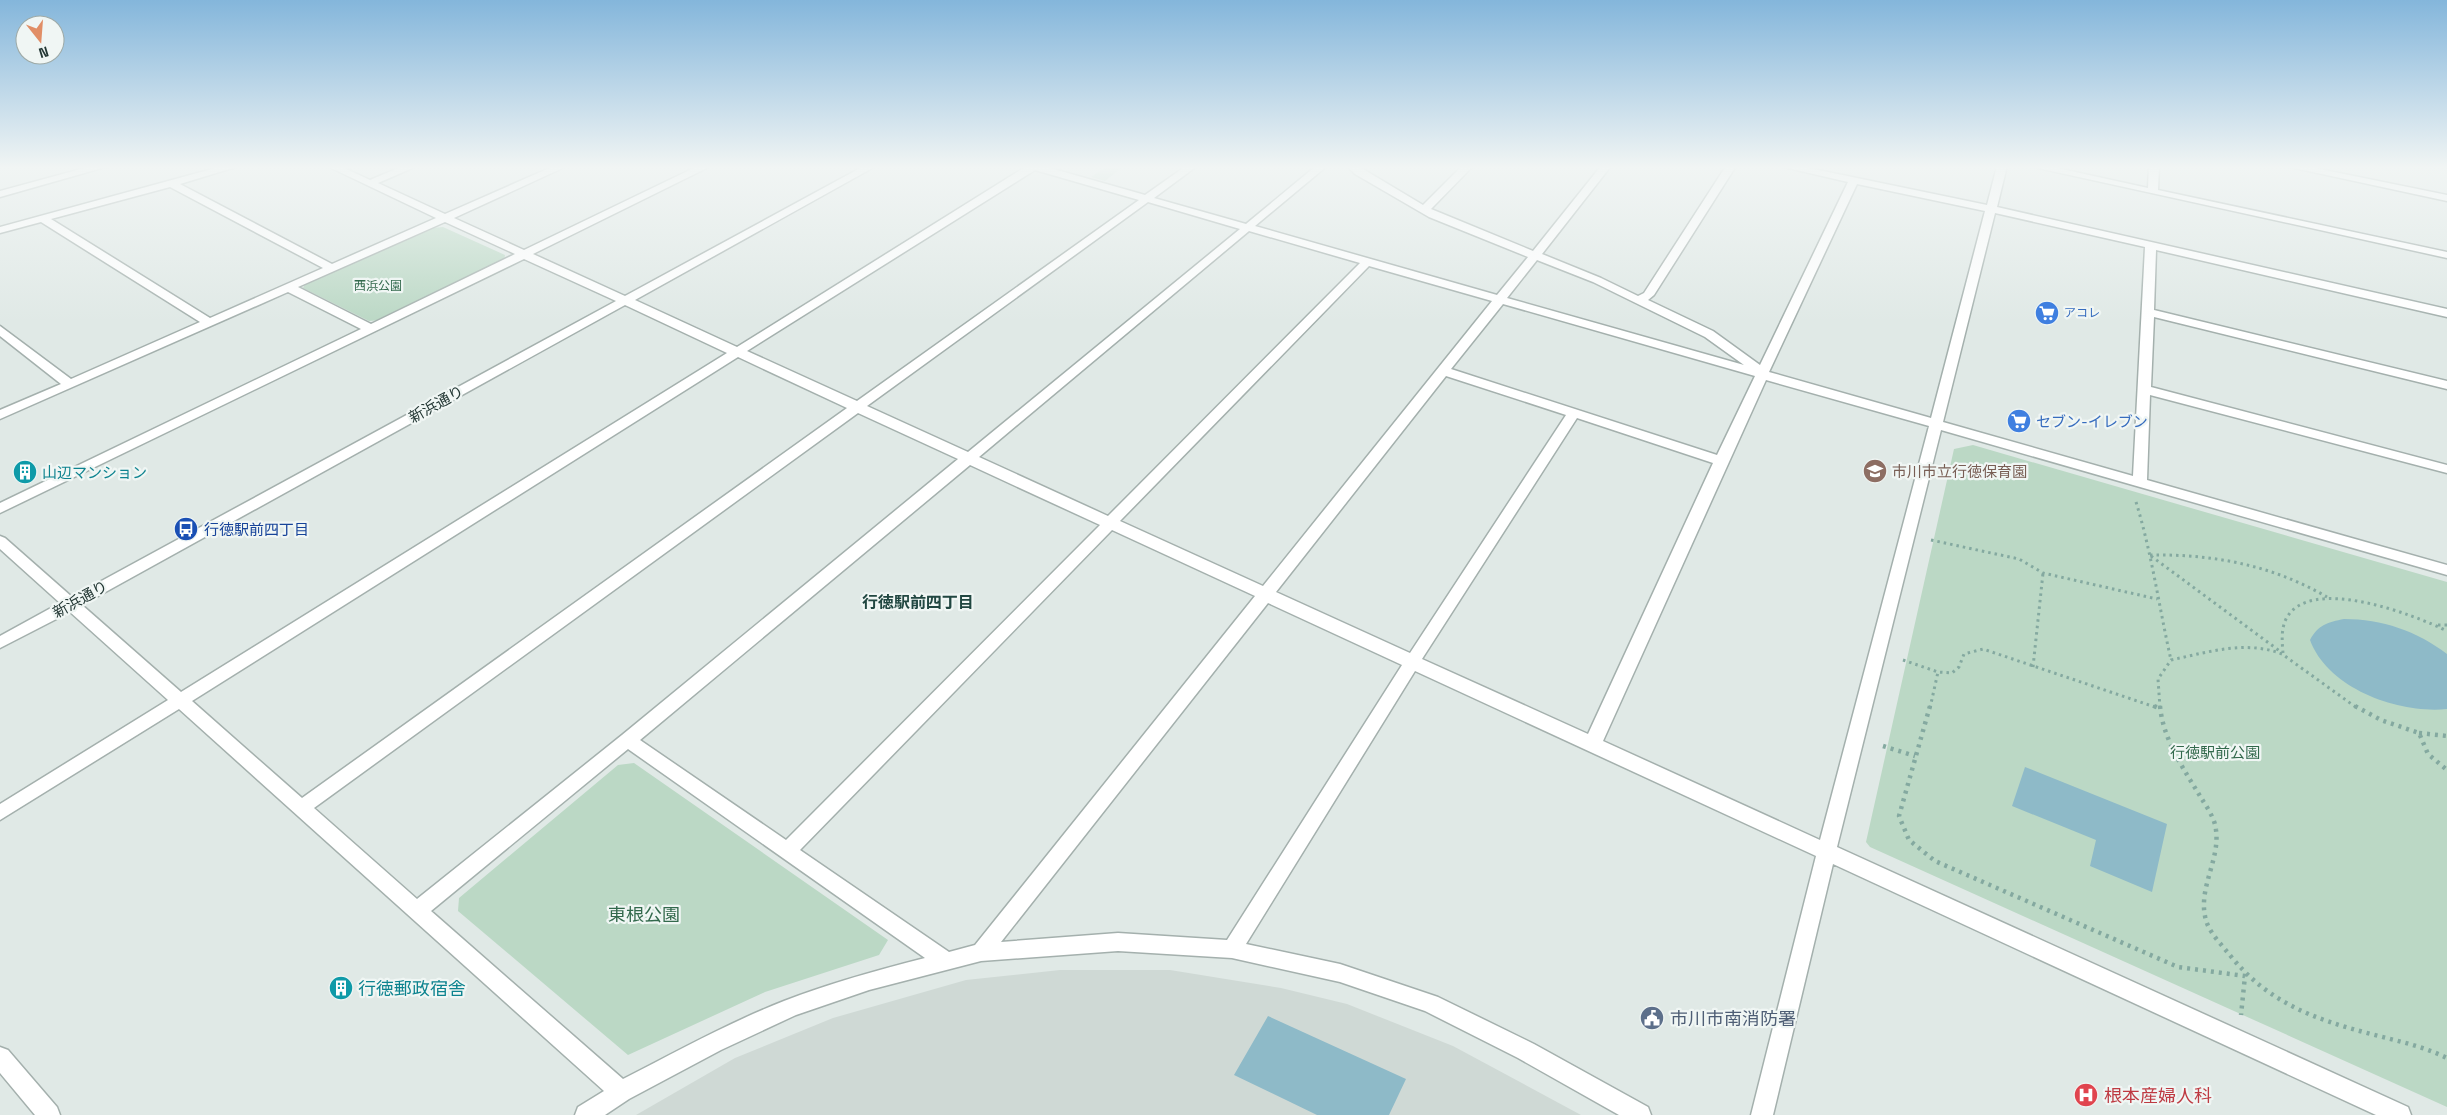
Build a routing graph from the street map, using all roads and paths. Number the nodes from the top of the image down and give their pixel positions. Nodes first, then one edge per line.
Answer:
1 (42, 218) joint
2 (237, 218) edge
3 (446, 218) joint
4 (598, 218) edge
5 (777, 218) edge
6 (951, 218) edge
7 (1121, 218) edge
8 (1215, 218) edge
9 (1258, 218) edge
10 (1444, 218) edge
11 (1566, 218) edge
12 (1698, 218) edge
13 (1836, 218) edge
14 (1990, 218) edge
15 (2032, 218) edge
16 (2277, 218) edge
17 (1247, 227) junction
18 (0, 230) edge
19 (2151, 245) junction
20 (524, 254) junction
21 (1537, 255) junction
22 (2447, 255) edge
23 (1368, 261) junction
24 (332, 268) junction
25 (288, 287) junction
26 (1502, 299) junction
27 (1639, 300) junction
28 (625, 301) junction
29 (2148, 312) junction
30 (2447, 312) edge
31 (208, 322) junction
32 (371, 329) junction
33 (0, 330) edge
34 (737, 352) junction
35 (1445, 371) junction
36 (1763, 374) junction
37 (69, 384) junction
38 (2447, 385) edge
39 (2144, 389) junction
40 (857, 408) junction
41 (1574, 413) junction
42 (0, 415) edge
43 (1936, 424) junction
44 (968, 459) junction
45 (1721, 461) junction
46 (2447, 469) edge
47 (2140, 482) junction
48 (2135, 499) dead end
49 (0, 509) edge
50 (1110, 524) junction
51 (1931, 540) dead end
52 (0, 541) edge
53 (2150, 555) junction
54 (2447, 570) edge
55 (2043, 573) junction
56 (1264, 595) junction
57 (2328, 597) junction
58 (2157, 599) junction
59 (71, 604) junction
60 (2437, 625) junction
61 (2447, 625) edge
62 (2447, 631) edge
63 (0, 643) edge
64 (2283, 653) junction
65 (1904, 660) dead end
66 (2171, 660) junction
67 (1412, 662) junction
68 (2033, 666) junction
69 (1938, 672) junction
70 (181, 700) junction
71 (2159, 708) junction
72 (2419, 733) junction
73 (2447, 736) edge
74 (628, 740) junction
75 (1592, 745) junction
76 (1883, 746) dead end
77 (1915, 756) junction
78 (2447, 770) edge
79 (302, 807) junction
80 (0, 813) edge
81 (787, 851) junction
82 (1827, 852) junction
83 (418, 910) junction
84 (1232, 950) junction
85 (980, 952) junction
86 (945, 960) junction
87 (2245, 976) junction
88 (2239, 1041) junction
89 (0, 1057) edge
90 (2447, 1058) edge
91 (621, 1092) junction
92 (49, 1115) edge
93 (586, 1115) edge
94 (1640, 1115) edge
95 (1762, 1115) edge
96 (2400, 1115) edge

1 - 18 street
1 - 31 street
2 - 24 street
3 - 20 street
3 - 24 street
4 - 20 street
5 - 28 street, 新浜通り
6 - 34 street
7 - 40 street
8 - 17 street
9 - 17 street
10 - 21 street
11 - 21 street
12 - 27 street
13 - 36 street
14 - 43 street
15 - 19 street
16 - 22 street
17 - 23 street
17 - 44 street
19 - 29 street
19 - 30 street
20 - 28 street
20 - 32 street
21 - 26 street
21 - 27 street
23 - 26 street
23 - 50 street
24 - 25 street
25 - 31 street
25 - 32 street
26 - 35 street
26 - 36 street
27 - 36 street
28 - 34 street
28 - 59 street, 新浜通り
29 - 38 street
29 - 39 street
31 - 37 street
32 - 49 street
33 - 37 street
34 - 40 street
34 - 70 street
35 - 41 street
35 - 56 street
36 - 43 street
36 - 45 street
37 - 42 street
39 - 46 street
39 - 47 street
40 - 44 street
40 - 79 street
41 - 45 street
41 - 67 street
43 - 47 street
43 - 82 street
44 - 50 street
44 - 74 street
45 - 75 street
47 - 54 street
48 - 53 path
50 - 56 street
50 - 81 street
51 - 55 path
52 - 59 street
53 - 57 path
53 - 58 path
53 - 64 path
55 - 58 path
55 - 68 path
56 - 67 street
56 - 85 street
57 - 60 path
57 - 64 path
58 - 66 path
59 - 63 street, 新浜通り
59 - 70 street
60 - 61 path
60 - 62 path
64 - 66 path
64 - 72 path
65 - 69 path
66 - 71 path
67 - 75 street
67 - 84 street
68 - 69 path
68 - 71 path
69 - 77 path
70 - 79 street
70 - 80 street
71 - 87 path
72 - 73 path
72 - 78 path
74 - 81 street
74 - 83 street
75 - 82 street
76 - 77 path
77 - 87 path
79 - 83 street
81 - 86 street
82 - 88 street
82 - 95 street
83 - 91 street
84 - 85 street
84 - 94 street
85 - 86 street
86 - 91 street
87 - 88 path
87 - 90 path
88 - 96 street
89 - 92 street
91 - 93 street

